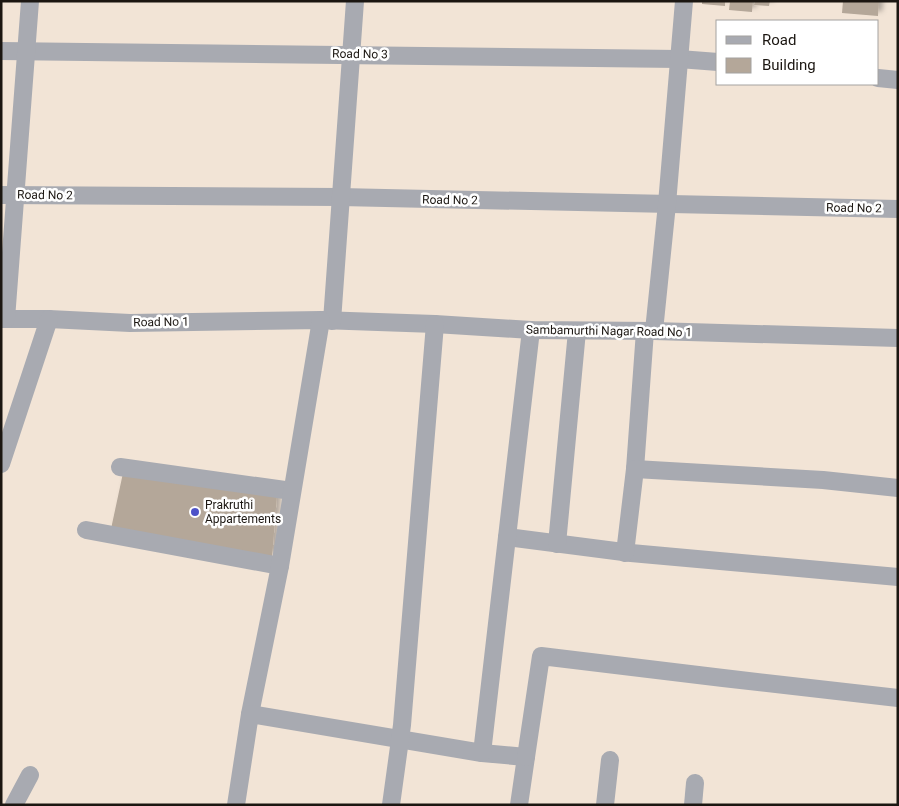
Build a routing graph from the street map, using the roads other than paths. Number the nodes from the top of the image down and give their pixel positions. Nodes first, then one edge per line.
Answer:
1 (30, 1) edge
2 (355, 1) edge
3 (684, 1) edge
4 (27, 50) junction
5 (1, 51) edge
6 (350, 54) junction
7 (680, 58) junction
8 (716, 62) edge
9 (879, 78) edge
10 (898, 80) edge
11 (9, 195) edge
12 (340, 197) junction
13 (667, 204) junction
14 (898, 209) edge
15 (3, 319) edge
16 (49, 319) junction
17 (326, 320) junction
18 (435, 324) junction
19 (531, 330) junction
20 (577, 331) junction
21 (649, 331) junction
22 (898, 338) edge
23 (1, 464) edge
24 (120, 467) dead end
25 (635, 469) junction
26 (898, 488) edge
27 (292, 491) junction
28 (86, 530) dead end
29 (507, 537) junction
30 (557, 544) junction
31 (625, 553) junction
32 (280, 566) junction
33 (898, 577) edge
34 (898, 698) edge
35 (250, 714) junction
36 (400, 738) junction
37 (482, 753) junction
38 (526, 757) junction
39 (610, 760) dead end
40 (30, 775) dead end
41 (695, 783) dead end
42 (14, 805) edge
43 (236, 805) edge
44 (391, 805) edge
45 (519, 805) edge
46 (605, 805) edge
47 (693, 805) edge

1 - 4 street
2 - 6 street
3 - 7 street
4 - 5 street, Road No 3
4 - 6 street, Road No 3
4 - 11 street
6 - 7 street, Road No 3
6 - 12 street
7 - 8 street, Road No 3
7 - 13 street
9 - 10 street
11 - 12 street, Road No 2
11 - 15 street
12 - 13 street, Road No 2
12 - 17 street
13 - 14 street, Road No 2
13 - 21 street
15 - 16 street, Road No 1
16 - 17 street, Road No 1
16 - 23 street
17 - 18 street, Sambamurthi Nagar Road No 1
17 - 27 street
18 - 19 street, Sambamurthi Nagar Road No 1
18 - 36 street
19 - 20 street, Sambamurthi Nagar Road No 1
19 - 29 street
20 - 21 street, Sambamurthi Nagar Road No 1
20 - 30 street
21 - 22 street, Sambamurthi Nagar Road No 1
21 - 25 street
24 - 27 street
25 - 26 street
25 - 31 street
27 - 32 street
28 - 32 street
29 - 30 street
29 - 37 street
30 - 31 street
31 - 33 street
32 - 35 street
34 - 38 street
35 - 36 street
35 - 43 street
36 - 37 street
36 - 44 street
37 - 38 street
38 - 45 street
39 - 46 street
40 - 42 street
41 - 47 street

